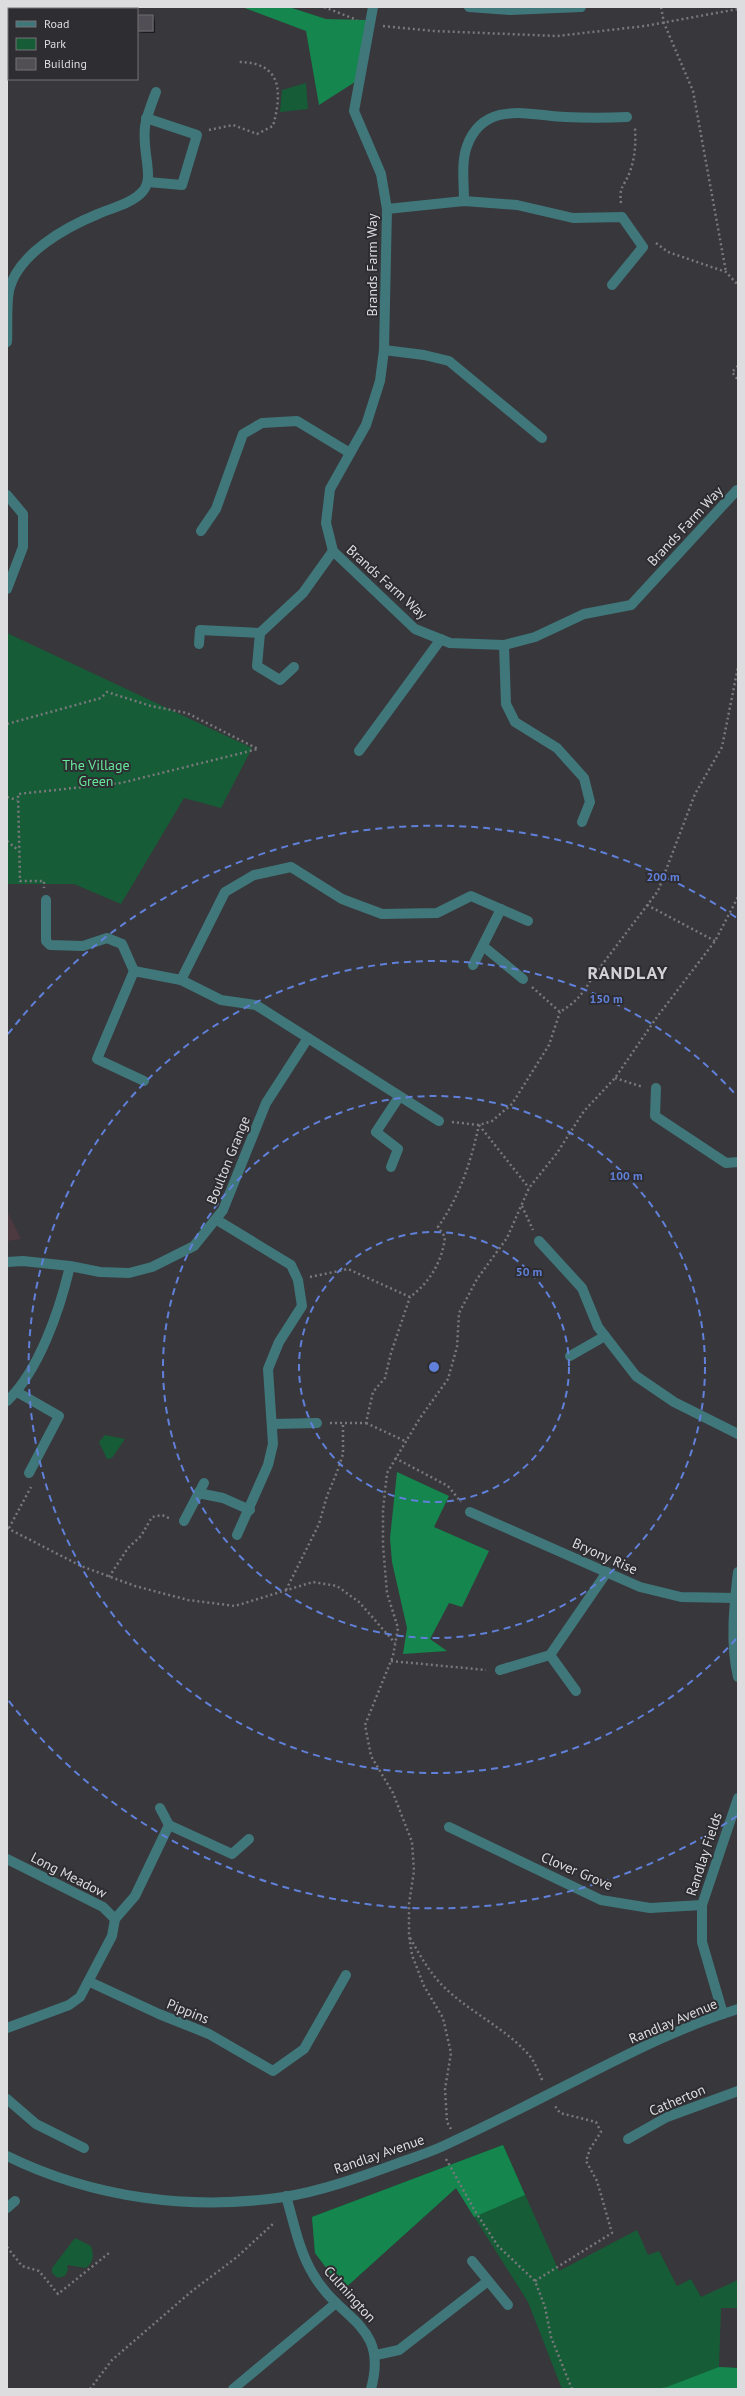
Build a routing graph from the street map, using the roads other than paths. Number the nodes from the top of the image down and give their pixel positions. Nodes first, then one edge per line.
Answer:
1 (373, 7) edge
2 (469, 7) edge
3 (581, 7) edge
4 (156, 92) dead end
5 (626, 117) road end
6 (146, 118) junction
7 (148, 182) junction
8 (464, 201) junction
9 (387, 209) junction
10 (612, 285) dead end
11 (7, 342) edge
12 (384, 350) junction
13 (542, 438) dead end
14 (350, 453) junction
15 (737, 490) edge
16 (7, 495) edge
17 (201, 531) dead end
18 (333, 551) junction
19 (7, 589) edge
20 (260, 633) junction
21 (441, 639) junction
22 (199, 644) dead end
23 (504, 644) junction
24 (294, 667) dead end
25 (359, 751) dead end
26 (582, 822) dead end
27 (46, 900) road end
28 (501, 909) junction
29 (528, 921) dead end
30 (483, 946) junction
31 (473, 964) dead end
32 (134, 971) junction
33 (523, 979) road end
34 (181, 980) junction
35 (308, 1038) junction
36 (144, 1081) dead end
37 (656, 1090) road end
38 (399, 1097) junction
39 (440, 1121) road end
40 (738, 1162) edge
41 (391, 1167) dead end
42 (217, 1220) junction
43 (539, 1241) road end
44 (7, 1262) edge
45 (70, 1266) junction
46 (605, 1336) junction
47 (570, 1356) dead end
48 (17, 1392) junction
49 (7, 1401) edge
50 (317, 1423) road end
51 (273, 1424) junction
52 (738, 1434) edge
53 (29, 1473) road end
54 (204, 1483) dead end
55 (198, 1493) junction
56 (250, 1510) junction
57 (470, 1512) road end
58 (184, 1521) road end
59 (237, 1535) dead end
60 (607, 1572) junction
61 (738, 1572) edge
62 (735, 1598) junction
63 (550, 1655) junction
64 (500, 1670) road end
65 (738, 1677) edge
66 (576, 1692) dead end
67 (738, 1798) edge
68 (160, 1808) dead end
69 (169, 1825) junction
70 (449, 1827) dead end
71 (249, 1839) dead end
72 (7, 1859) edge
73 (702, 1905) junction
74 (115, 1919) junction
75 (346, 1975) dead end
76 (90, 1982) junction
77 (738, 2009) edge
78 (723, 2014) junction
79 (7, 2028) edge
80 (738, 2091) edge
81 (7, 2099) edge
82 (628, 2139) dead end
83 (84, 2148) dead end
84 (7, 2156) edge
85 (286, 2196) junction
86 (15, 2201) dead end
87 (7, 2208) edge
88 (472, 2261) dead end
89 (488, 2281) junction
90 (336, 2303) junction
91 (508, 2305) dead end
92 (376, 2355) junction
93 (233, 2389) edge
94 (371, 2389) edge

1 - 9 street, Brands Farm Way
2 - 3 street
4 - 6 street
5 - 8 street
6 - 7 street
6 - 7 street
7 - 11 street
8 - 9 street
8 - 10 street
9 - 12 street, Brands Farm Way
12 - 13 street
12 - 14 street, Brands Farm Way
14 - 17 street
14 - 18 street, Brands Farm Way
15 - 23 street, Brands Farm Way
16 - 19 street
18 - 20 street
18 - 21 street, Brands Farm Way
20 - 22 street
20 - 24 street
21 - 23 street, Brands Farm Way
21 - 25 street
23 - 26 street
27 - 32 street
28 - 29 street
28 - 30 street
28 - 34 street
30 - 31 street
30 - 33 street
32 - 34 street
32 - 36 street
34 - 35 street
35 - 38 street
35 - 42 street, Boulton Grange
37 - 40 street
38 - 39 street
38 - 41 street
42 - 45 street, Boulton Grange
42 - 51 street
43 - 46 street
44 - 45 street, Boulton Grange
45 - 48 street
46 - 47 street
46 - 52 street
48 - 49 street
48 - 53 street
50 - 51 street
51 - 56 street
54 - 55 street
55 - 56 street
55 - 58 street
56 - 59 street
57 - 60 street, Bryony Rise
60 - 62 street, Bryony Rise
60 - 63 street
61 - 62 street
62 - 65 street
63 - 64 street
63 - 66 street
67 - 73 street, Randlay Fields
68 - 69 street
69 - 71 street
69 - 74 street
70 - 73 street, Clover Grove
72 - 74 street, Long Meadow
73 - 78 street, Randlay Fields
74 - 76 street
75 - 76 street, Pippins
76 - 79 street
77 - 78 street, Randlay Avenue
78 - 85 street, Randlay Avenue
80 - 82 street, Catherton
81 - 83 street
84 - 85 street, Randlay Avenue
85 - 90 street, Culmington
86 - 87 street
88 - 89 street
89 - 91 street
89 - 92 street
90 - 92 street, Culmington
90 - 93 street
92 - 94 street

